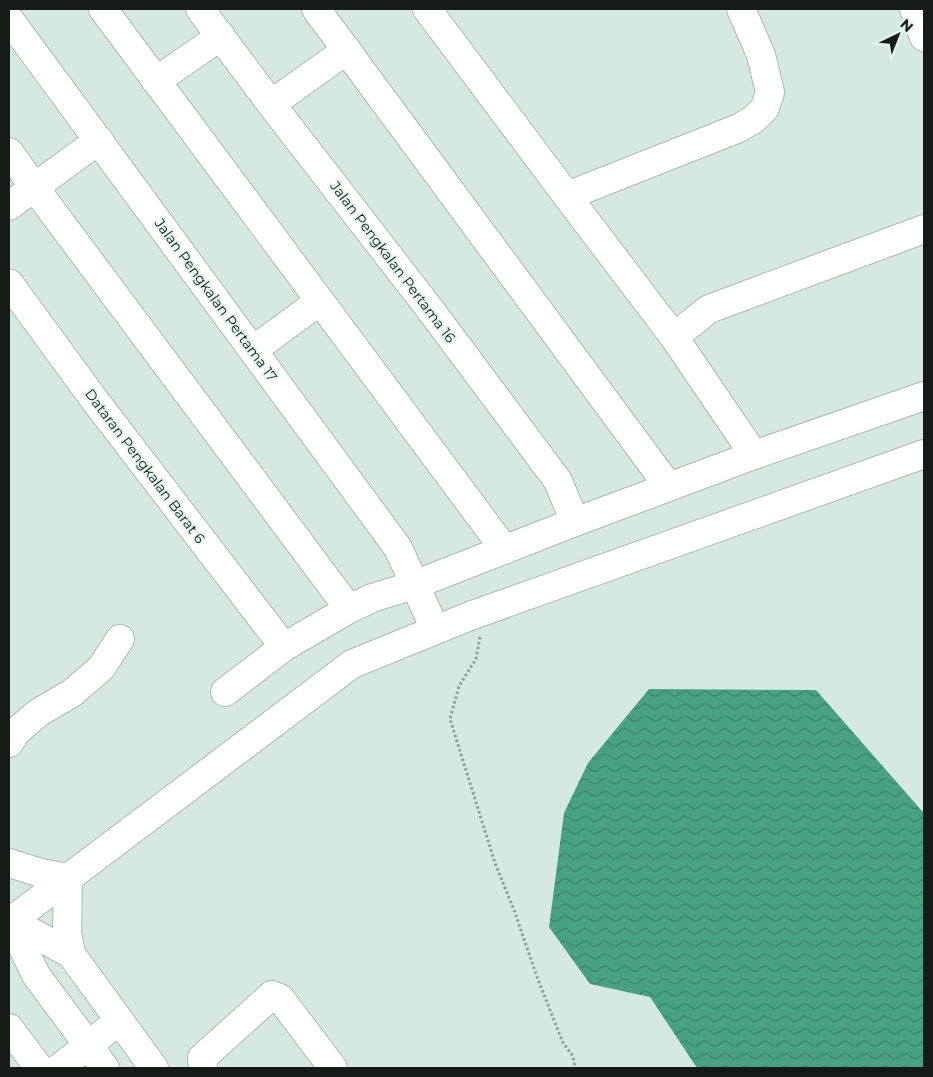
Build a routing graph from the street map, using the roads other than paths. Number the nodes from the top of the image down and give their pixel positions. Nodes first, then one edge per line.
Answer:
1 (102, 9) edge
2 (200, 9) edge
3 (316, 9) edge
4 (427, 9) edge
5 (741, 9) edge
6 (914, 9) edge
7 (9, 19) edge
8 (220, 36) junction
9 (924, 37) edge
10 (346, 50) junction
11 (156, 81) junction
12 (271, 104) junction
13 (99, 140) junction
14 (9, 152) edge
15 (34, 187) junction
16 (567, 196) junction
17 (9, 206) edge
18 (924, 229) edge
19 (9, 282) edge
20 (320, 301) junction
21 (674, 337) junction
22 (252, 350) junction
23 (924, 396) edge
24 (924, 454) edge
25 (754, 455) junction
26 (669, 488) junction
27 (574, 522) junction
28 (505, 550) junction
29 (414, 585) junction
30 (349, 609) junction
31 (435, 629) junction
32 (120, 639) dead end
33 (284, 647) junction
34 (225, 692) dead end
35 (9, 743) edge
36 (9, 863) edge
37 (68, 878) junction
38 (10, 920) edge
39 (71, 954) junction
40 (119, 1020) junction
41 (9, 1028) edge
42 (88, 1045) junction
43 (202, 1063) edge
44 (38, 1068) edge
45 (59, 1068) edge
46 (105, 1068) edge
47 (154, 1068) edge
48 (333, 1068) edge

1 - 11 street
2 - 8 street, Jalan Pengkalan Pertama 16
3 - 10 street
4 - 16 street
5 - 16 street
6 - 9 street
7 - 13 street, Jalan Pengkalan Pertama 17
8 - 11 street
8 - 12 street, Jalan Pengkalan Pertama 16
10 - 12 street
10 - 26 street
11 - 20 street
12 - 27 street, Jalan Pengkalan Pertama 16
13 - 15 street
13 - 22 street, Jalan Pengkalan Pertama 17
14 - 15 street
15 - 17 street
15 - 30 street
16 - 21 street
18 - 21 street
19 - 33 street, Dataran Pengkalan Barat 6
20 - 22 street
20 - 28 street
21 - 25 street
22 - 29 street, Jalan Pengkalan Pertama 17
23 - 25 street
24 - 31 street
25 - 26 street
26 - 27 street
27 - 28 street
28 - 29 street
29 - 30 street
29 - 31 street, Jalan Pengkalan Pertama 17
30 - 33 street
31 - 37 street
32 - 35 street
33 - 34 street
36 - 37 street
37 - 38 street
37 - 39 street
38 - 39 street
38 - 42 street
39 - 40 street
40 - 42 street
40 - 47 street
41 - 44 street
42 - 45 street
42 - 46 street
43 - 48 street

